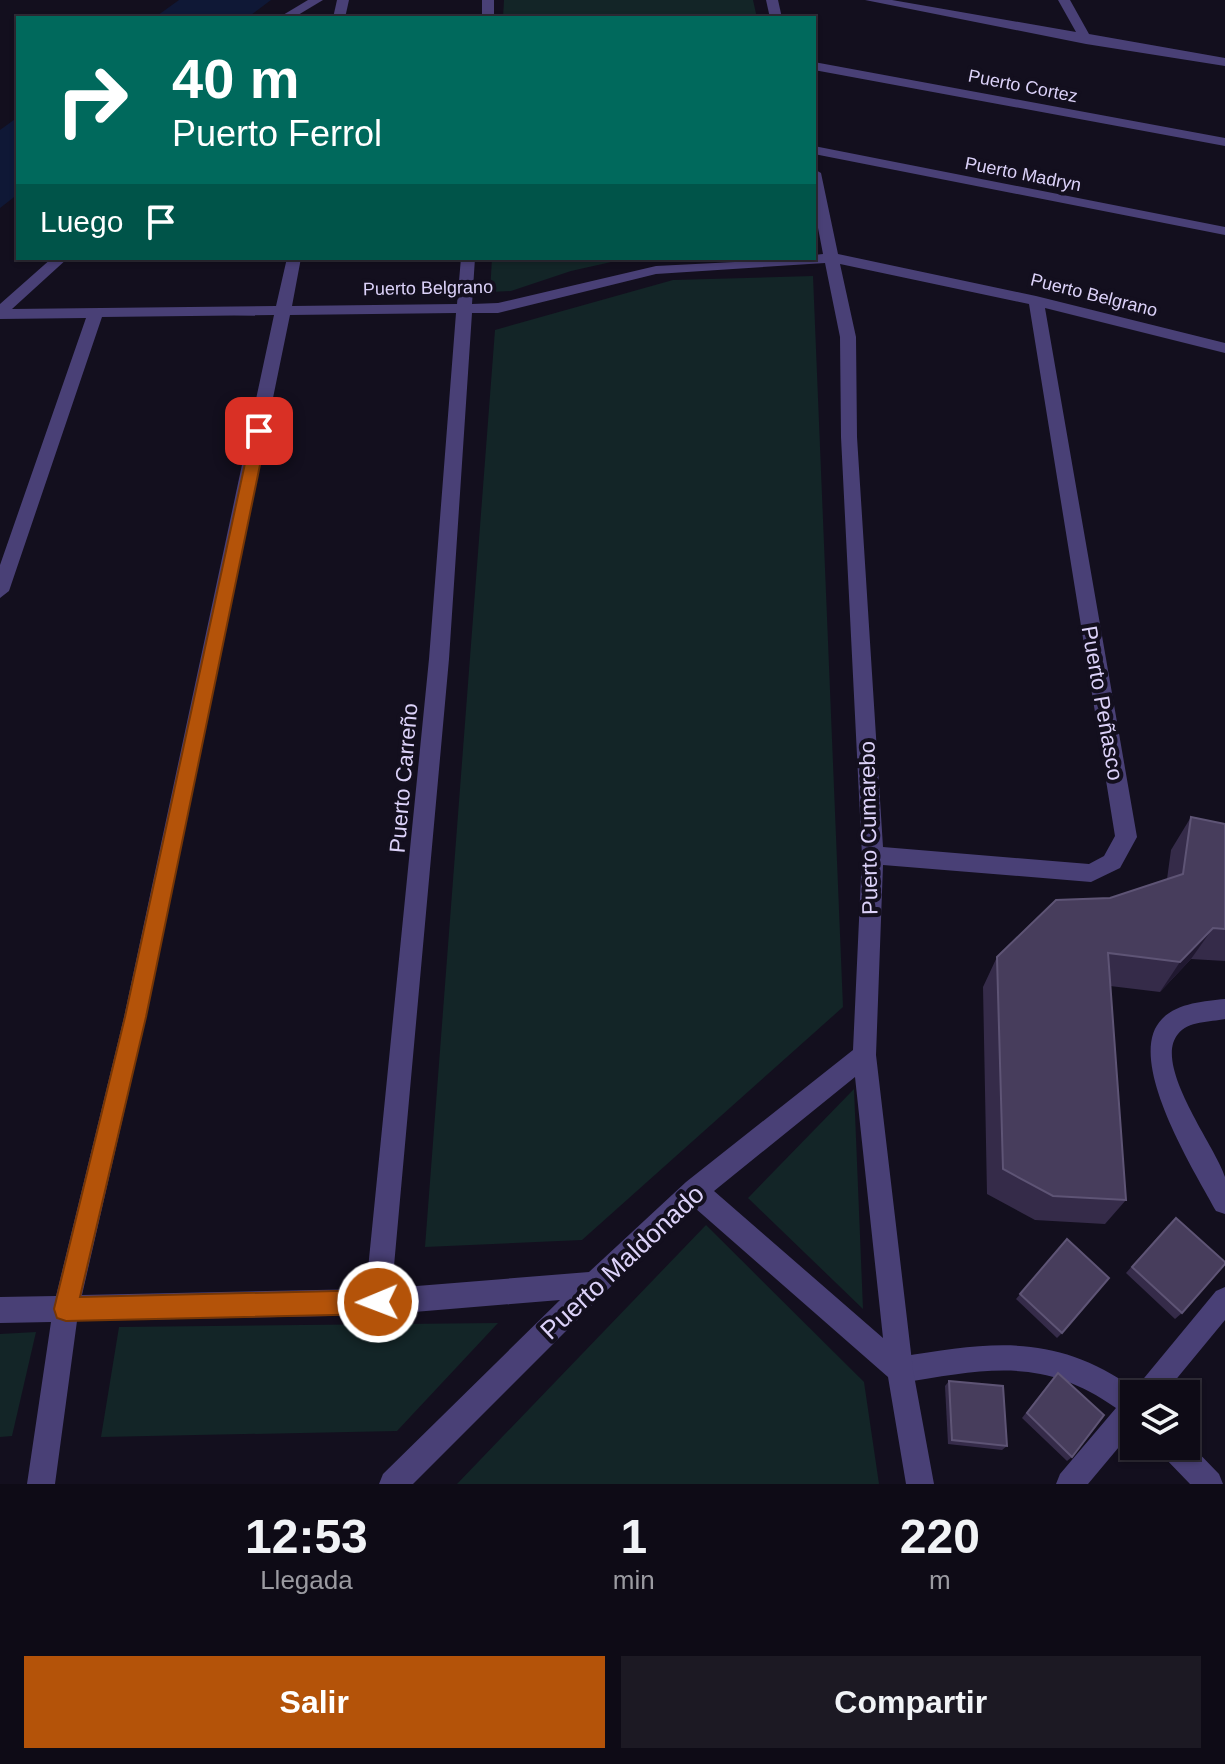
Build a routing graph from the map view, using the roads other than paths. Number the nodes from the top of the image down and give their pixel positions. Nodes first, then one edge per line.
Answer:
1 (317, 0) edge
2 (871, 0) edge
3 (1064, 0) edge
4 (927, 6) edge
5 (288, 16) edge
6 (1086, 40) junction
7 (1225, 62) edge
8 (816, 66) edge
9 (1225, 142) edge
10 (816, 150) edge
11 (816, 182) edge
12 (1225, 231) edge
13 (834, 258) junction
14 (816, 259) edge
15 (59, 260) edge
16 (294, 260) edge
17 (468, 260) edge
18 (804, 260) edge
19 (1036, 301) junction
20 (284, 309) junction
21 (463, 309) junction
22 (0, 313) edge
23 (95, 314) junction
24 (1225, 348) edge
25 (0, 591) edge
26 (873, 855) junction
27 (1225, 1009) edge
28 (864, 1055) junction
29 (695, 1191) junction
30 (1225, 1202) edge
31 (595, 1284) junction
32 (1225, 1300) edge
33 (378, 1302) junction
34 (66, 1309) junction
35 (0, 1310) edge
36 (900, 1370) junction
37 (1158, 1380) edge
38 (1120, 1394) edge
39 (1120, 1423) edge
40 (1186, 1460) edge
41 (41, 1484) edge
42 (393, 1484) edge
43 (920, 1484) edge
44 (1070, 1484) edge
45 (1209, 1484) edge

1 - 5 street
2 - 4 street
3 - 6 street
4 - 6 street
6 - 7 street
8 - 9 street, Puerto Cortez
10 - 12 street, Puerto Madryn
11 - 13 street, Puerto Cumarebo
13 - 14 street, Puerto Belgrano
13 - 19 street, Puerto Belgrano
13 - 26 street, Puerto Cumarebo
15 - 22 street
16 - 20 street
17 - 21 street, Puerto Carreño
18 - 21 street, Puerto Belgrano
19 - 24 street, Puerto Belgrano
19 - 26 street, Puerto Peñasco
20 - 21 street, Puerto Belgrano
20 - 23 street, Puerto Belgrano
20 - 34 street
21 - 33 street, Puerto Carreño
22 - 23 street, Puerto Belgrano
23 - 25 street
26 - 28 street, Puerto Cumarebo
27 - 30 street
28 - 29 street, Puerto Maldonado
28 - 36 street, Puerto Cumarebo
29 - 31 street, Puerto Maldonado
29 - 36 street
31 - 33 street
31 - 42 street, Puerto Maldonado
32 - 37 street
33 - 34 street
34 - 35 street
34 - 41 street
36 - 38 street
36 - 43 street, Puerto Cumarebo
39 - 44 street
40 - 45 street

